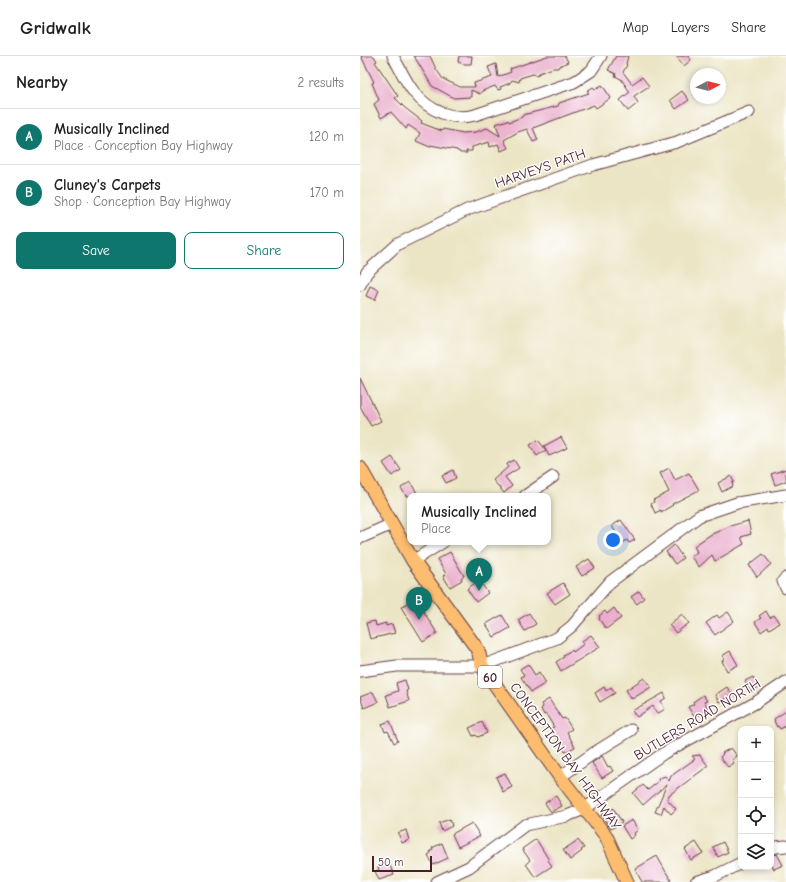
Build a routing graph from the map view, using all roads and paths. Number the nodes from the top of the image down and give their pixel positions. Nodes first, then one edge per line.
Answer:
1 (393, 56) edge
2 (601, 56) edge
3 (749, 112) dead end
4 (360, 285) edge
5 (360, 468) edge
6 (552, 477) dead end
7 (529, 493) edge
8 (786, 495) edge
9 (392, 524) junction
10 (360, 538) edge
11 (438, 545) edge
12 (413, 561) junction
13 (786, 578) edge
14 (786, 588) edge
15 (482, 666) junction
16 (360, 671) edge
17 (786, 682) edge
18 (631, 730) dead end
19 (560, 777) junction
20 (584, 809) junction
21 (786, 846) edge
22 (774, 848) edge
23 (738, 864) edge
24 (437, 882) edge
25 (627, 882) edge
26 (696, 882) edge

1 - 2 street
3 - 4 street, HARVEYS PATH
5 - 9 main road, CONCEPTION BAY HIGHWAY / 60
6 - 7 street
8 - 15 street
9 - 10 street
9 - 12 main road, CONCEPTION BAY HIGHWAY / 60
11 - 12 street
12 - 15 main road, CONCEPTION BAY HIGHWAY / 60
13 - 14 street
15 - 16 street
15 - 19 main road, CONCEPTION BAY HIGHWAY / 60
17 - 20 street, BUTLERS ROAD NORTH
18 - 19 street
19 - 20 main road, CONCEPTION BAY HIGHWAY / 60
20 - 24 street, BUTLERS ROAD NORTH
20 - 25 main road, CONCEPTION BAY HIGHWAY / 60
21 - 22 street
23 - 26 street

